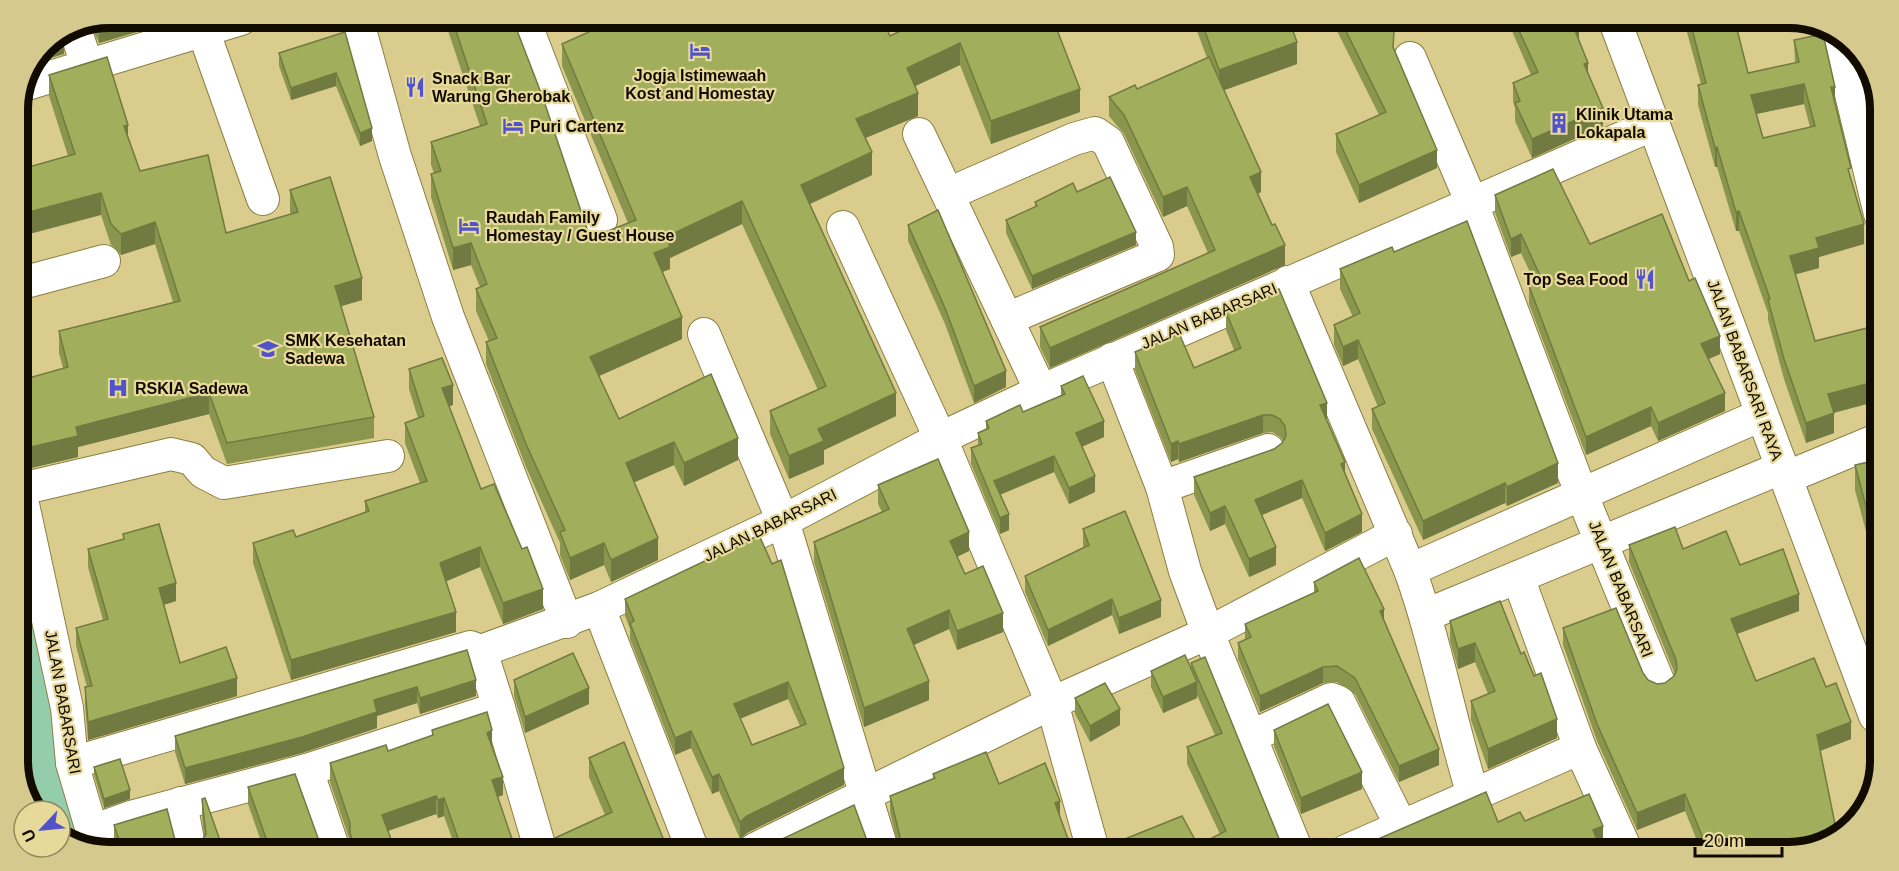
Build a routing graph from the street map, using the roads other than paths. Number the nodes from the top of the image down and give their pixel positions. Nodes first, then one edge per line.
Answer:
1 (209, 28) edge
2 (359, 28) edge
3 (527, 28) edge
4 (1618, 28) edge
5 (203, 30) junction
6 (77, 36) edge
7 (1840, 46) edge
8 (1410, 58) dead end
9 (87, 66) junction
10 (34, 82) edge
11 (1654, 124) junction
12 (919, 134) dead end
13 (1870, 172) edge
14 (948, 194) junction
15 (263, 199) dead end
16 (1471, 201) junction
17 (601, 220) dead end
18 (843, 228) dead end
19 (104, 261) dead end
20 (29, 281) edge
21 (1288, 282) junction
22 (1007, 319) junction
23 (704, 334) dead end
24 (1112, 358) junction
25 (1041, 391) junction
26 (1761, 415) junction
27 (941, 438) junction
28 (1870, 442) edge
29 (1268, 450) edge
30 (388, 456) dead end
31 (1783, 473) junction
32 (29, 483) edge
33 (1162, 487) junction
34 (1581, 493) junction
35 (783, 521) junction
36 (29, 531) edge
37 (1396, 534) junction
38 (1602, 542) junction
39 (1410, 570) junction
40 (1518, 577) junction
41 (598, 608) junction
42 (1426, 615) junction
43 (567, 622) junction
44 (1208, 633) junction
45 (475, 649) junction
46 (1659, 683) edge
47 (1052, 703) junction
48 (1870, 703) edge
49 (499, 708) junction
50 (1252, 736) junction
51 (1580, 748) junction
52 (72, 763) junction
53 (307, 770) junction
54 (865, 793) junction
55 (1473, 795) junction
56 (181, 803) junction
57 (1401, 826) junction
58 (94, 838) edge
59 (188, 842) edge
60 (331, 842) edge
61 (538, 842) edge
62 (690, 842) edge
63 (769, 842) edge
64 (880, 842) edge
65 (1091, 842) edge
66 (1293, 842) edge
67 (1366, 842) edge
68 (1622, 842) edge

1 - 5 street
2 - 43 street
3 - 17 street
4 - 11 street, JALAN BABARSARI RAYA
5 - 9 street
5 - 15 street
6 - 9 street
7 - 13 street
8 - 16 street
9 - 10 street
11 - 16 street
11 - 26 street, JALAN BABARSARI RAYA
12 - 14 street
14 - 22 street
14 - 22 street
16 - 21 street, JALAN BABARSARI
16 - 34 street, JALAN BABARSARI
18 - 27 street
19 - 20 street
21 - 24 street, JALAN BABARSARI
21 - 37 street
22 - 25 street
23 - 35 street
24 - 25 street, JALAN BABARSARI
24 - 33 street
25 - 27 street, JALAN BABARSARI
26 - 31 street, JALAN BABARSARI RAYA
26 - 34 street
27 - 35 street, JALAN BABARSARI
27 - 47 street
28 - 31 street
29 - 33 street
30 - 32 street, JALAN BABARSARI
31 - 38 street
31 - 48 street, JALAN BABARSARI RAYA
33 - 44 street
34 - 38 street, JALAN BABARSARI
34 - 39 street
35 - 41 street, JALAN BABARSARI
35 - 54 street
36 - 52 street, JALAN BABARSARI
37 - 39 street
37 - 44 street
38 - 40 street
38 - 46 street, JALAN BABARSARI
39 - 42 street
40 - 42 street
40 - 51 street
41 - 43 street, JALAN BABARSARI
41 - 62 street
42 - 55 street
43 - 45 street, JALAN BABARSARI
44 - 47 street
44 - 50 street
45 - 49 street
45 - 52 street, JALAN BABARSARI
47 - 54 street
47 - 65 street
49 - 53 street, JALAN BABARSARI
49 - 61 street
50 - 57 street
50 - 66 street
51 - 55 street
51 - 68 street
52 - 58 street, JALAN BABARSARI
53 - 56 street, JALAN BABARSARI
53 - 60 street
54 - 63 street
54 - 64 street
55 - 57 street
56 - 58 street, JALAN BABARSARI
56 - 59 street
57 - 67 street

